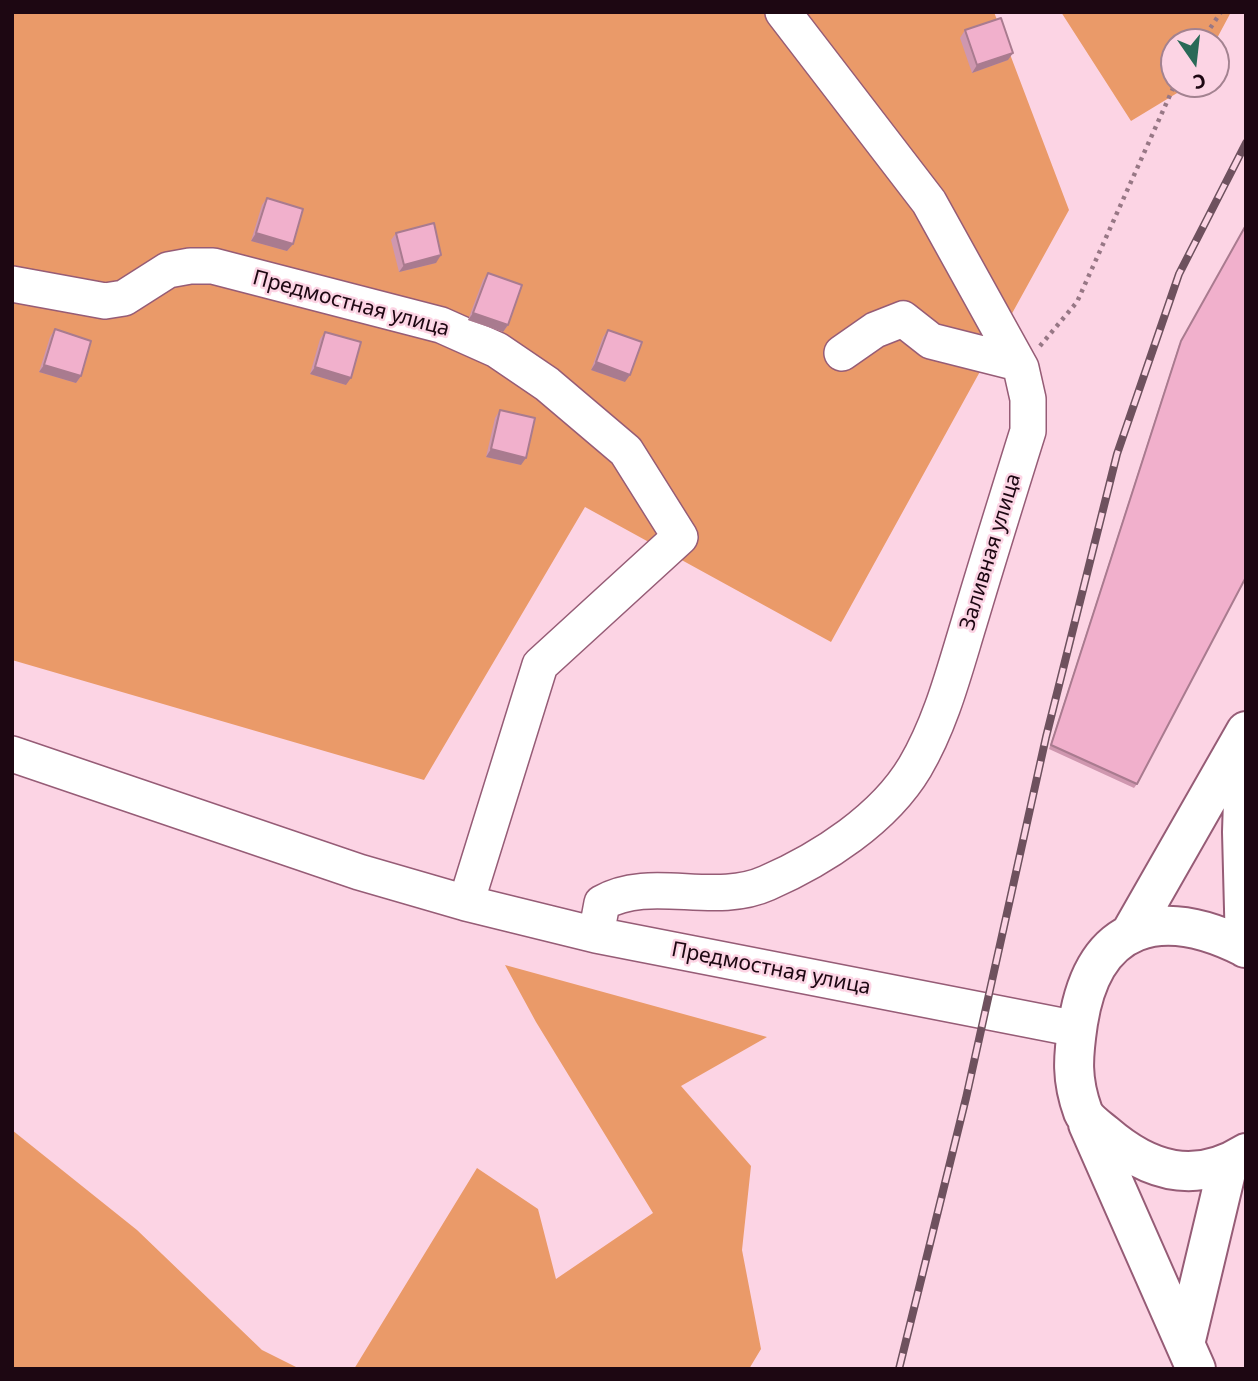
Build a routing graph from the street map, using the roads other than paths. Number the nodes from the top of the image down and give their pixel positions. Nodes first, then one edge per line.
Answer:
1 (783, 12) edge
2 (12, 284) edge
3 (842, 353) dead end
4 (1020, 366) junction
5 (1246, 732) edge
6 (12, 754) edge
7 (466, 903) junction
8 (1130, 934) junction
9 (596, 935) junction
10 (1246, 948) edge
11 (1077, 1029) junction
12 (1084, 1116) junction
13 (1237, 1159) edge
14 (1190, 1356) edge

1 - 4 street, Заливная улица
2 - 7 street, Предмостная улица
3 - 4 street
4 - 9 street, Заливная улица
5 - 8 main road
5 - 10 main road
6 - 7 street, Предмостная улица
7 - 9 street, Предмостная улица
8 - 10 main road
8 - 11 main road
9 - 11 street, Предмостная улица
11 - 12 main road
12 - 13 main road
12 - 14 main road
13 - 14 main road

